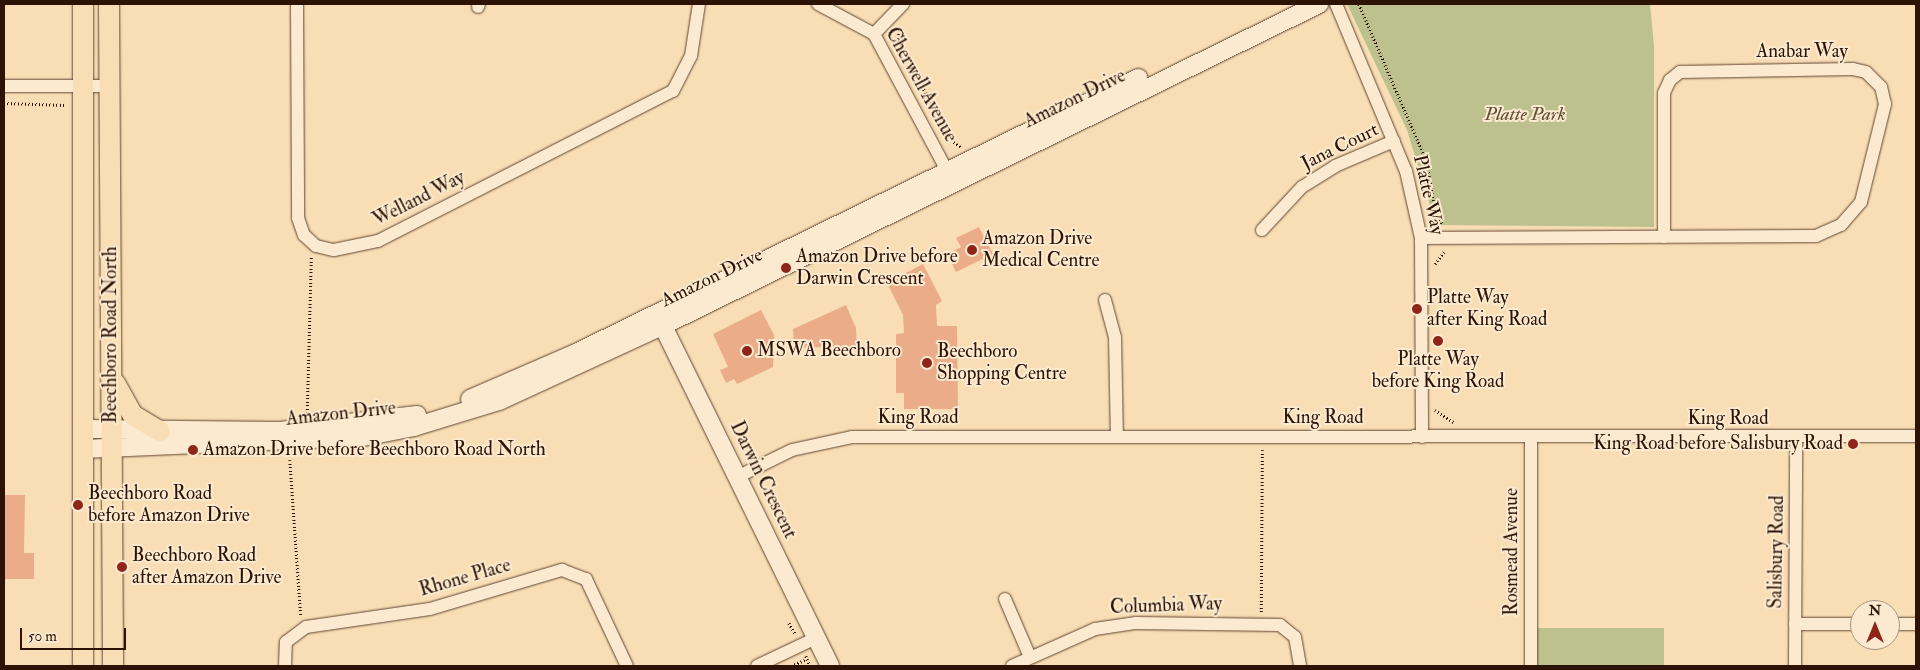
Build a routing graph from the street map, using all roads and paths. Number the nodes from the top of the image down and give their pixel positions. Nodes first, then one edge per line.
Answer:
1 (83, 4) edge
2 (109, 4) edge
3 (297, 4) edge
4 (699, 4) edge
5 (818, 4) edge
6 (903, 4) edge
7 (1292, 4) edge
8 (1319, 4) edge
9 (1336, 4) edge
10 (892, 12) junction
11 (874, 34) junction
12 (84, 85) junction
13 (4, 86) edge
14 (110, 86) junction
15 (4, 103) edge
16 (70, 105) dead end
17 (1394, 141) junction
18 (967, 160) junction
19 (950, 177) junction
20 (1262, 230) dead end
21 (1664, 237) junction
22 (1421, 238) junction
23 (316, 246) junction
24 (1105, 300) dead end
25 (659, 320) junction
26 (111, 374) junction
27 (307, 429) junction
28 (160, 431) junction
29 (1262, 436) junction
30 (1916, 436) edge
31 (1118, 437) junction
32 (1422, 437) junction
33 (1531, 437) junction
34 (1796, 438) junction
35 (83, 439) junction
36 (112, 439) junction
37 (290, 460) dead end
38 (737, 477) junction
39 (1005, 599) dead end
40 (1261, 623) junction
41 (1795, 624) junction
42 (1850, 624) edge
43 (1900, 624) edge
44 (1916, 624) edge
45 (306, 627) junction
46 (816, 638) junction
47 (1030, 657) junction
48 (83, 666) edge
49 (113, 666) edge
50 (285, 666) edge
51 (627, 666) edge
52 (758, 666) edge
53 (791, 666) edge
54 (810, 666) edge
55 (830, 666) edge
56 (1012, 666) edge
57 (1300, 666) edge
58 (1531, 666) edge
59 (1794, 666) edge

1 - 12 main road, Beechboro Road North
2 - 14 main road, Beechboro Road North
3 - 23 street
4 - 23 street, Welland Way
5 - 11 street, Cherwell Avenue
6 - 10 street
7 - 18 street, Amazon Drive
8 - 19 street, Amazon Drive
9 - 17 street, Platte Way
10 - 11 street
10 - 18 path
11 - 19 street, Cherwell Avenue
12 - 13 street
12 - 14 street
12 - 35 main road, Beechboro Road North
14 - 26 main road, Beechboro Road North
15 - 16 path
17 - 20 street, Jana Court
17 - 22 street, Platte Way
18 - 19 street, Amazon Drive
19 - 25 street, Amazon Drive
21 - 21 street, Anabar Way
21 - 22 street, Anabar Way
22 - 32 street, Platte Way
23 - 27 path
24 - 31 street
25 - 27 street, Amazon Drive
25 - 36 street, Amazon Drive
25 - 38 street, Darwin Crescent
26 - 28 main road
26 - 36 main road, Beechboro Road North
27 - 28 street, Amazon Drive
28 - 36 street, Amazon Drive
29 - 31 street, King Road
29 - 32 street, King Road
29 - 40 path
30 - 34 street, King Road
31 - 38 street, King Road
32 - 33 street, King Road
33 - 34 street, King Road
33 - 58 street, Rosmead Avenue
34 - 41 street, Salisbury Road
35 - 36 street, Amazon Drive
35 - 48 main road, Beechboro Road North
36 - 49 main road, Beechboro Road North
37 - 45 path
38 - 46 street, Darwin Crescent
39 - 47 street
40 - 47 street, Columbia Way
40 - 57 street, Columbia Way
41 - 42 street
41 - 59 street, Salisbury Road
43 - 44 street
45 - 50 street, Rhone Place
45 - 51 street, Rhone Place
46 - 52 street
46 - 55 street, Darwin Crescent
47 - 56 street, Columbia Way
53 - 54 path

